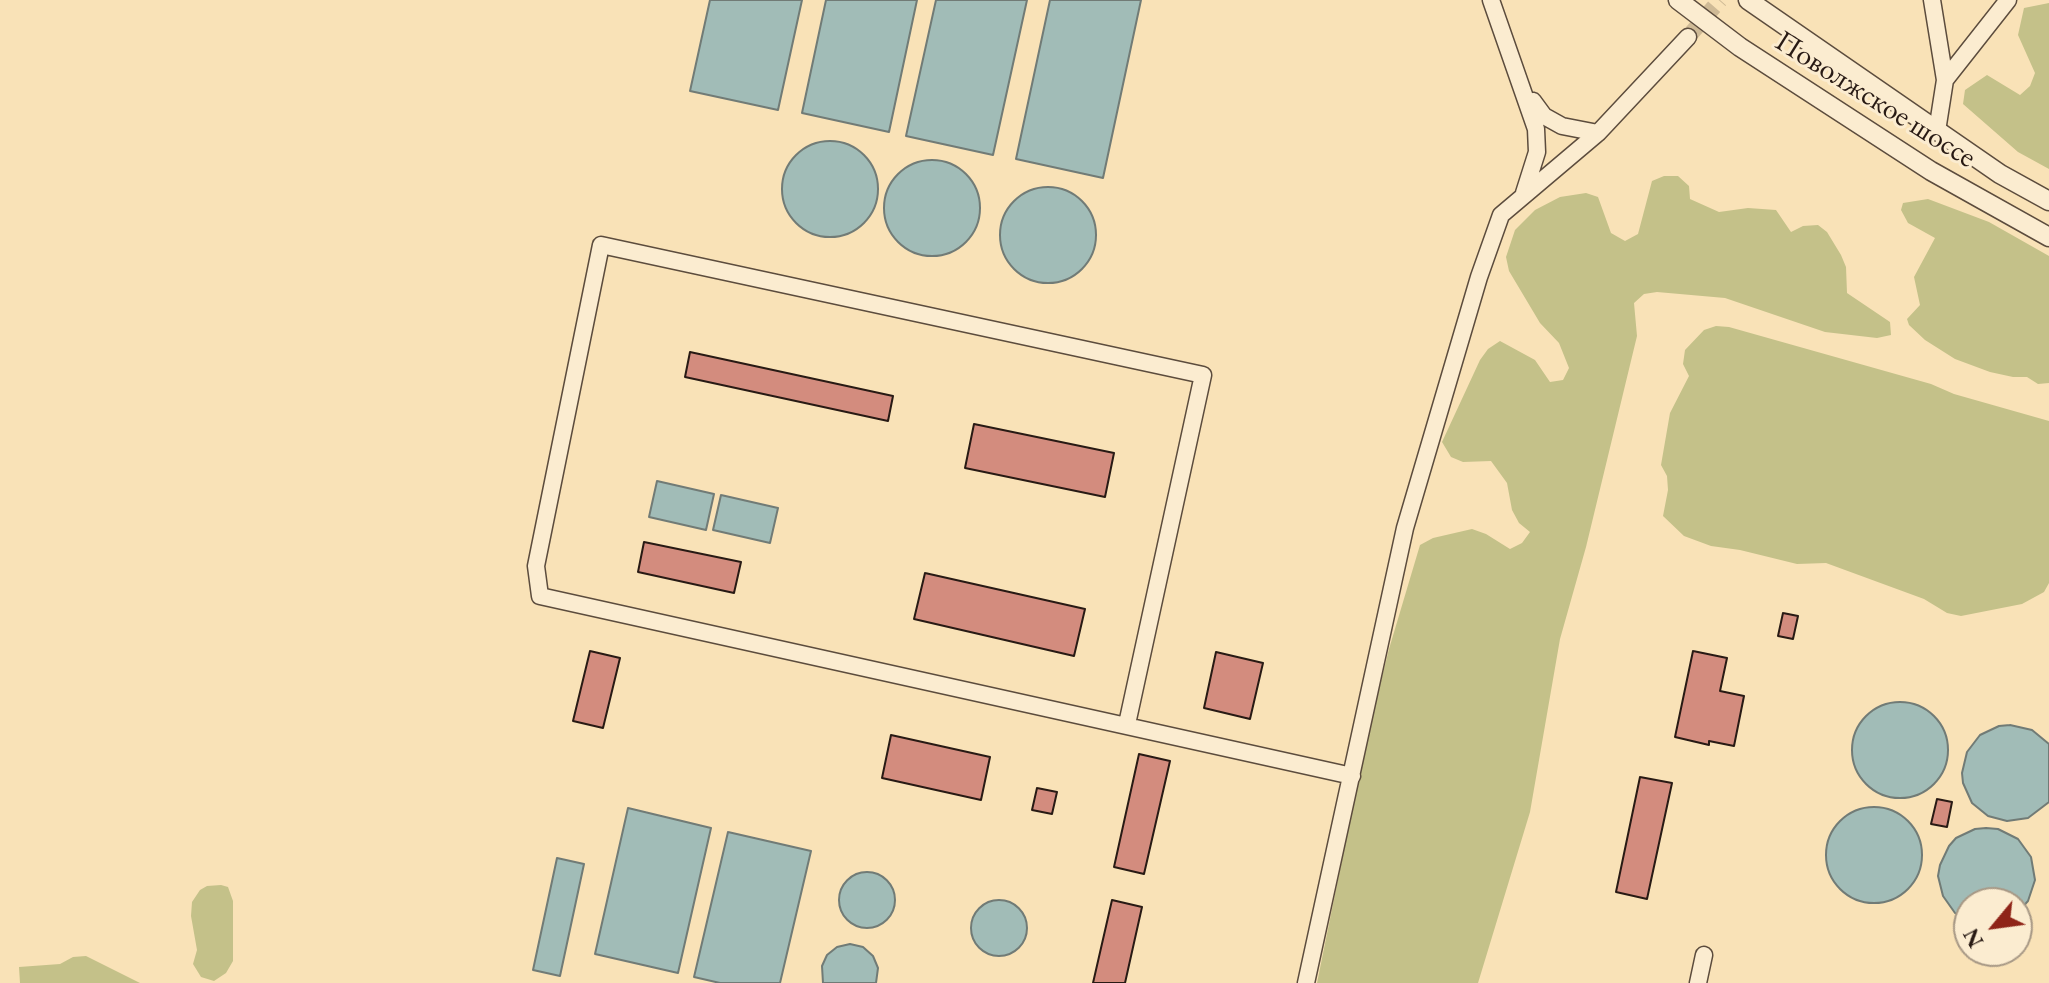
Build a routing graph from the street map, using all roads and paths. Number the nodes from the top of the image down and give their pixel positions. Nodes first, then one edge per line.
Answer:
1 (1491, 0) edge
2 (1678, 0) edge
3 (1748, 0) edge
4 (1932, 0) edge
5 (2008, 0) edge
6 (1688, 37) tunnel mouth
7 (1945, 80) junction
8 (1523, 87) junction
9 (1937, 131) junction
10 (1598, 133) junction
11 (1524, 193) junction
12 (2049, 201) edge
13 (2049, 237) edge
14 (1127, 724) junction
15 (1352, 776) junction
16 (1704, 955) dead end
17 (1306, 983) edge
18 (1698, 983) edge

1 - 8 street
2 - 13 street, Поволжское шоссе
3 - 9 street, Поволжское шоссе
4 - 7 street
5 - 7 street
6 - 10 street
7 - 9 street
8 - 10 street
8 - 11 street
9 - 12 street, Поволжское шоссе
10 - 11 street
11 - 15 street
14 - 14 street
14 - 15 street
15 - 17 street
16 - 18 street

